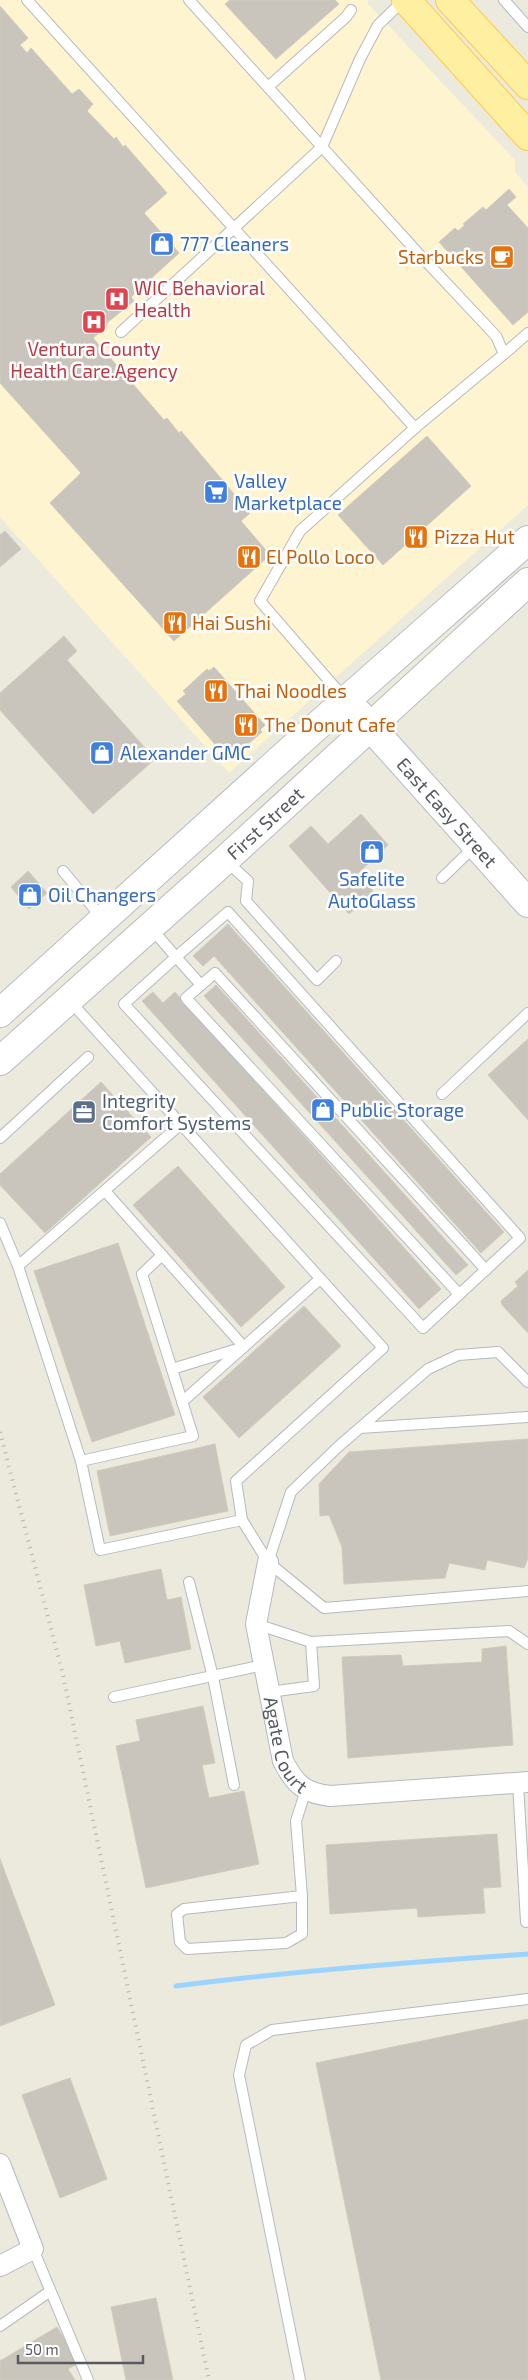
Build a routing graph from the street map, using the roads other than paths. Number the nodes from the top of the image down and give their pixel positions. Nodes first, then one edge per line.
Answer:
1 (27, 0) edge
2 (189, 0) edge
3 (405, 0) edge
4 (450, 0) edge
5 (504, 0) edge
6 (351, 10) dead end
7 (528, 27) edge
8 (528, 85) edge
9 (268, 87) junction
10 (528, 136) edge
11 (322, 147) junction
12 (234, 228) junction
13 (121, 332) dead end
14 (528, 333) edge
15 (504, 354) junction
16 (415, 428) junction
17 (528, 540) edge
18 (527, 585) edge
19 (346, 700) junction
20 (370, 727) junction
21 (476, 845) junction
22 (225, 860) junction
23 (63, 871) dead end
24 (442, 878) dead end
25 (528, 903) edge
26 (103, 919) junction
27 (150, 927) junction
28 (176, 957) junction
29 (336, 962) dead end
30 (201, 985) junction
31 (69, 1000) junction
32 (0, 1013) edge
33 (528, 1013) edge
34 (88, 1057) dead end
35 (0, 1061) edge
36 (442, 1094) dead end
37 (181, 1124) junction
38 (0, 1138) edge
39 (105, 1192) junction
40 (0, 1223) edge
41 (162, 1256) junction
42 (18, 1266) junction
43 (486, 1270) junction
44 (320, 1278) junction
45 (459, 1294) junction
46 (244, 1347) junction
47 (172, 1369) junction
48 (528, 1382) edge
49 (182, 1402) junction
50 (528, 1417) edge
51 (360, 1428) junction
52 (81, 1461) junction
53 (242, 1520) junction
54 (268, 1562) junction
55 (189, 1582) dead end
56 (528, 1591) edge
57 (256, 1624) junction
58 (311, 1642) junction
59 (528, 1644) edge
60 (264, 1665) junction
61 (213, 1677) junction
62 (269, 1692) junction
63 (114, 1697) dead end
64 (523, 1782) edge
65 (234, 1785) dead end
66 (306, 1790) junction
67 (302, 1896) junction
68 (526, 1922) dead end
69 (528, 1999) edge
70 (0, 2164) edge
71 (33, 2249) junction
72 (0, 2266) edge
73 (49, 2292) junction
74 (0, 2326) edge
75 (88, 2380) edge
76 (300, 2380) edge

1 - 12 lane
2 - 9 lane
3 - 10 main road
3 - 11 lane
4 - 8 main road
5 - 7 lane
6 - 9 lane
9 - 11 lane
11 - 12 lane
11 - 15 lane
12 - 13 lane
12 - 16 lane
14 - 15 lane
15 - 16 lane
16 - 19 lane
17 - 19 main road, First Street
18 - 20 main road, First Street
19 - 20 main road, East Easy Street
19 - 26 main road, First Street
20 - 21 main road, East Easy Street
20 - 22 main road, First Street
21 - 24 lane
21 - 25 main road, East Easy Street
22 - 27 main road, First Street
22 - 29 lane
23 - 26 lane
26 - 32 main road, First Street
27 - 28 lane
27 - 31 main road, First Street
28 - 30 lane
28 - 43 lane
28 - 45 lane
30 - 43 lane
30 - 45 lane
31 - 35 main road, First Street
31 - 37 lane
33 - 36 lane
34 - 38 lane
37 - 39 lane
37 - 44 lane
39 - 41 lane
39 - 42 lane
40 - 42 lane
41 - 46 lane
41 - 47 lane
42 - 52 lane
43 - 45 lane
44 - 46 lane
44 - 53 lane
46 - 47 lane
46 - 49 lane
47 - 49 lane
48 - 51 lane
49 - 52 lane
50 - 51 lane
51 - 54 lane
52 - 53 lane
53 - 54 lane
54 - 56 lane
54 - 57 street, Agate Court
55 - 61 lane
57 - 58 lane
57 - 60 street, Agate Court
58 - 59 lane
58 - 62 lane
60 - 61 lane
60 - 62 street, Agate Court
61 - 63 lane
61 - 65 lane
62 - 66 street, Agate Court
64 - 66 street, Agate Court
64 - 68 lane
66 - 67 lane
67 - 67 lane
69 - 76 lane
70 - 71 street
71 - 72 street
71 - 73 lane
73 - 74 lane
73 - 75 lane

